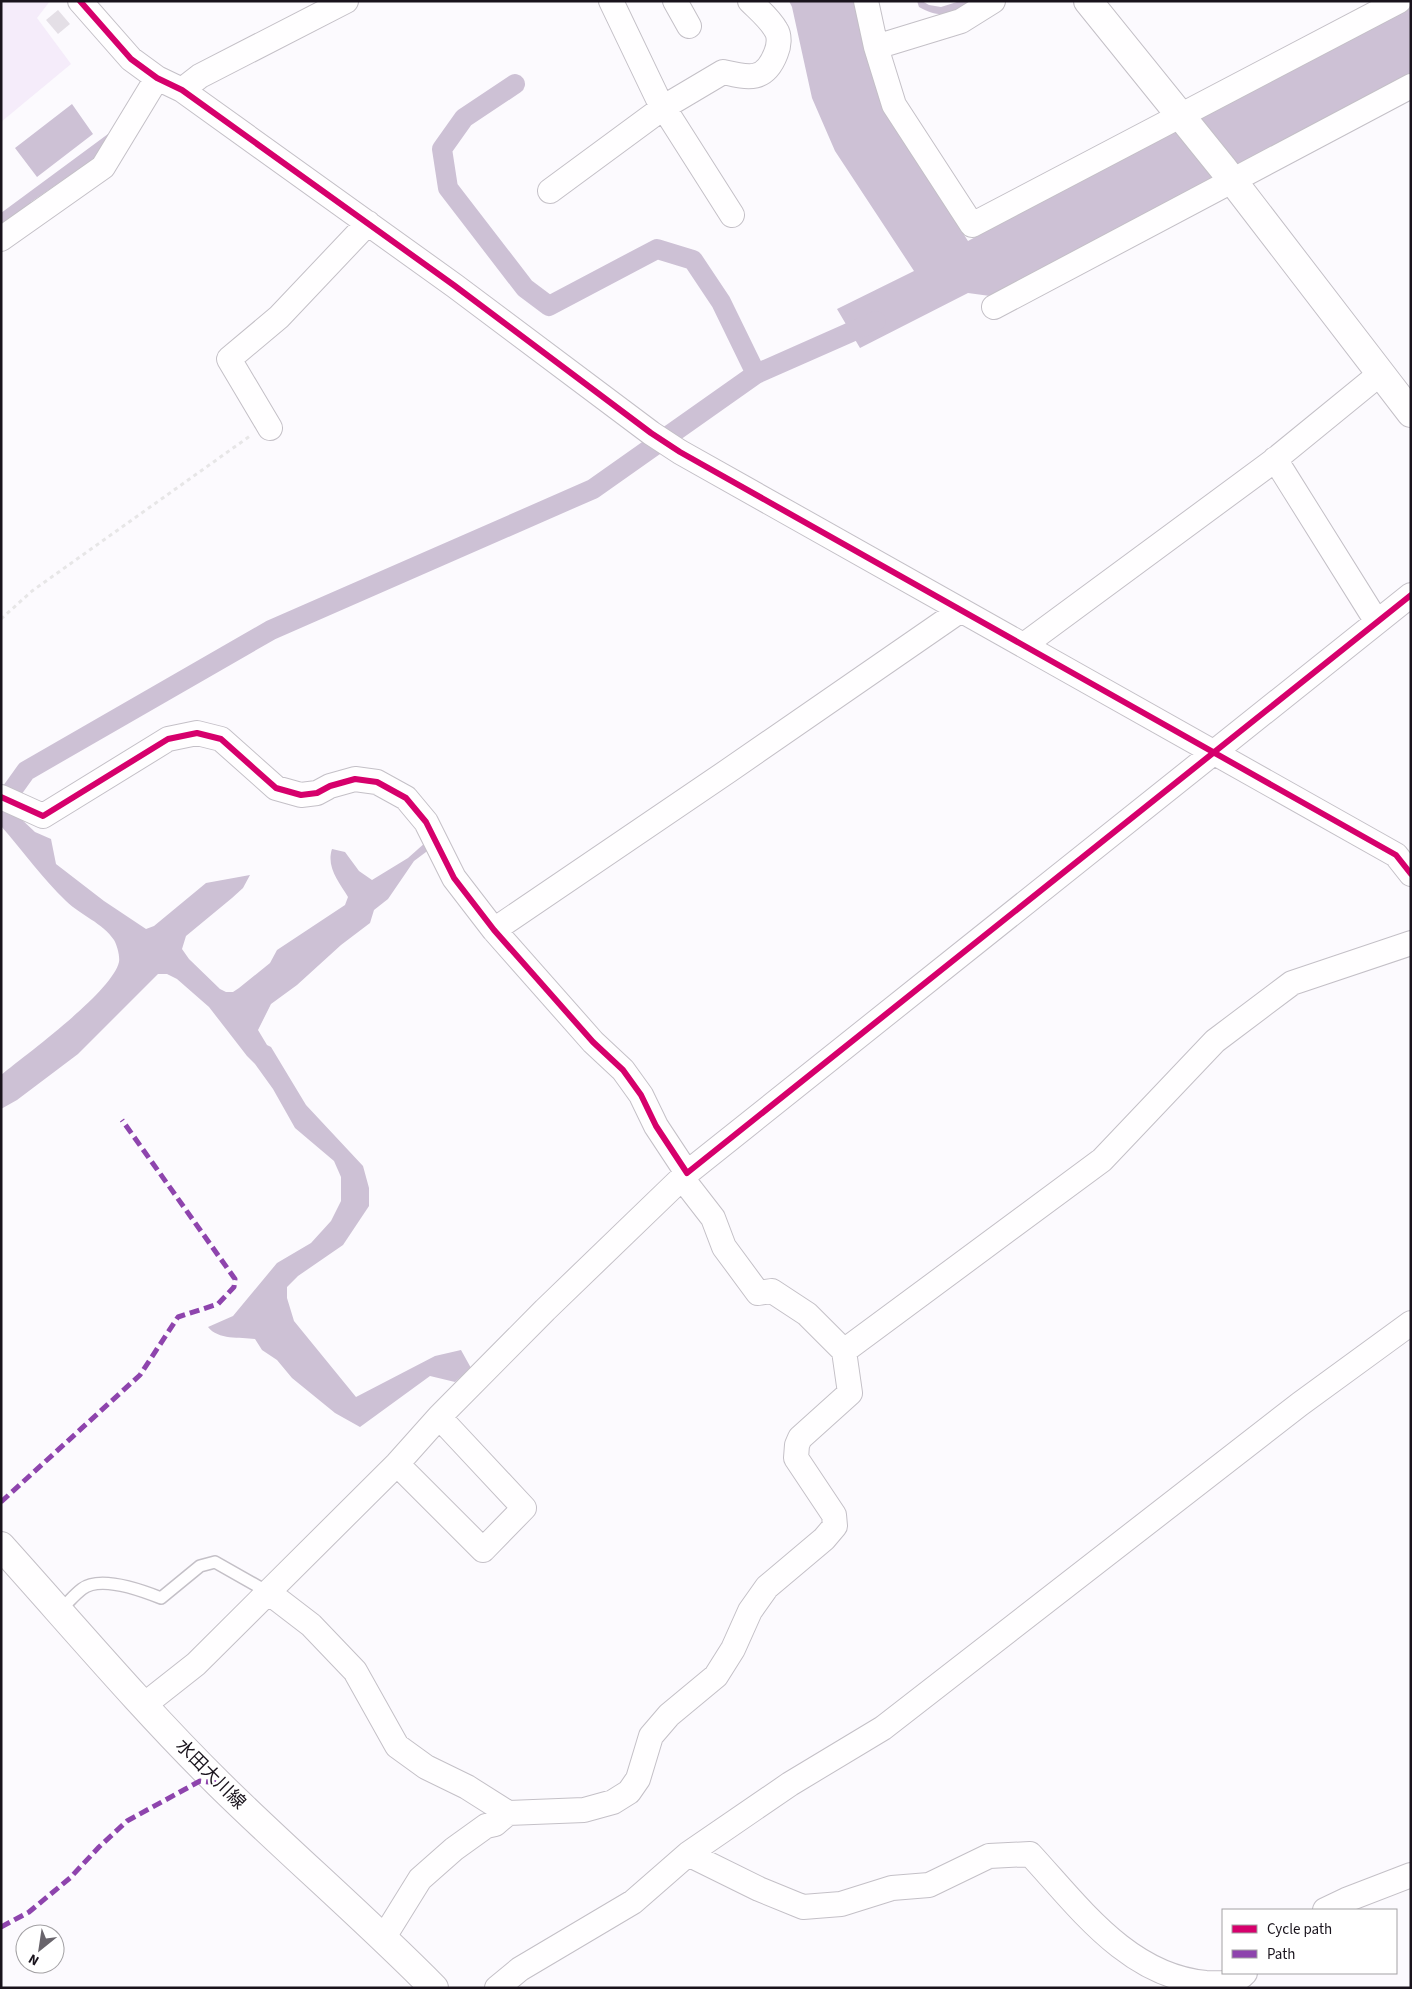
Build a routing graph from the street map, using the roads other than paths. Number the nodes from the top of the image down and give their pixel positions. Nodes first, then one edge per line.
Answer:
1 (80, 1) edge
2 (346, 1) edge
3 (611, 1) edge
4 (675, 1) edge
5 (750, 1) edge
6 (866, 1) edge
7 (993, 1) edge
8 (1088, 1) edge
9 (1399, 1) edge
10 (689, 26) dead end
11 (876, 47) junction
12 (157, 78) junction
13 (1411, 86) edge
14 (182, 90) junction
15 (664, 107) junction
16 (1186, 123) junction
17 (1227, 174) junction
18 (550, 191) dead end
19 (732, 215) dead end
20 (368, 223) junction
21 (1, 239) edge
22 (994, 307) dead end
23 (1381, 374) junction
24 (1411, 413) edge
25 (268, 426) road end
26 (1275, 459) junction
27 (1411, 595) edge
28 (961, 610) junction
29 (1377, 622) junction
30 (1024, 645) junction
31 (1214, 752) junction
32 (11, 801) edge
33 (1411, 874) edge
34 (494, 930) junction
35 (1411, 943) edge
36 (685, 1176) junction
37 (1411, 1323) edge
38 (844, 1351) junction
39 (439, 1418) junction
40 (397, 1464) junction
41 (1, 1546) edge
42 (268, 1592) junction
43 (59, 1611) junction
44 (144, 1705) junction
45 (508, 1813) junction
46 (688, 1854) junction
47 (1411, 1875) edge
48 (1327, 1909) edge
49 (384, 1937) junction
50 (1244, 1974) edge
51 (434, 1988) edge
52 (497, 1988) edge

1 - 12 street
2 - 14 street
3 - 15 street
4 - 10 street
5 - 15 street
6 - 11 street
7 - 11 street
8 - 16 main road
9 - 16 street
11 - 16 street
12 - 14 street
12 - 21 street
13 - 17 street
14 - 20 street
15 - 18 street
15 - 19 street
16 - 17 main road
17 - 22 street
17 - 23 main road
20 - 25 street
20 - 28 street
23 - 24 main road
23 - 26 street
26 - 29 street
26 - 30 street
27 - 29 street
28 - 30 street
28 - 34 street
29 - 31 street
30 - 31 street
31 - 33 street
31 - 36 street
32 - 34 street
34 - 36 street
35 - 38 street
36 - 38 street
36 - 39 street
37 - 46 street
38 - 45 street
39 - 40 street
39 - 40 street
40 - 42 street
41 - 43 main road, 水田大川線
42 - 43 lane
42 - 44 street
42 - 45 street
43 - 44 main road, 水田大川線
44 - 49 main road, 水田大川線
45 - 49 street
46 - 50 street
46 - 52 street
47 - 48 street
49 - 51 main road, 水田大川線

